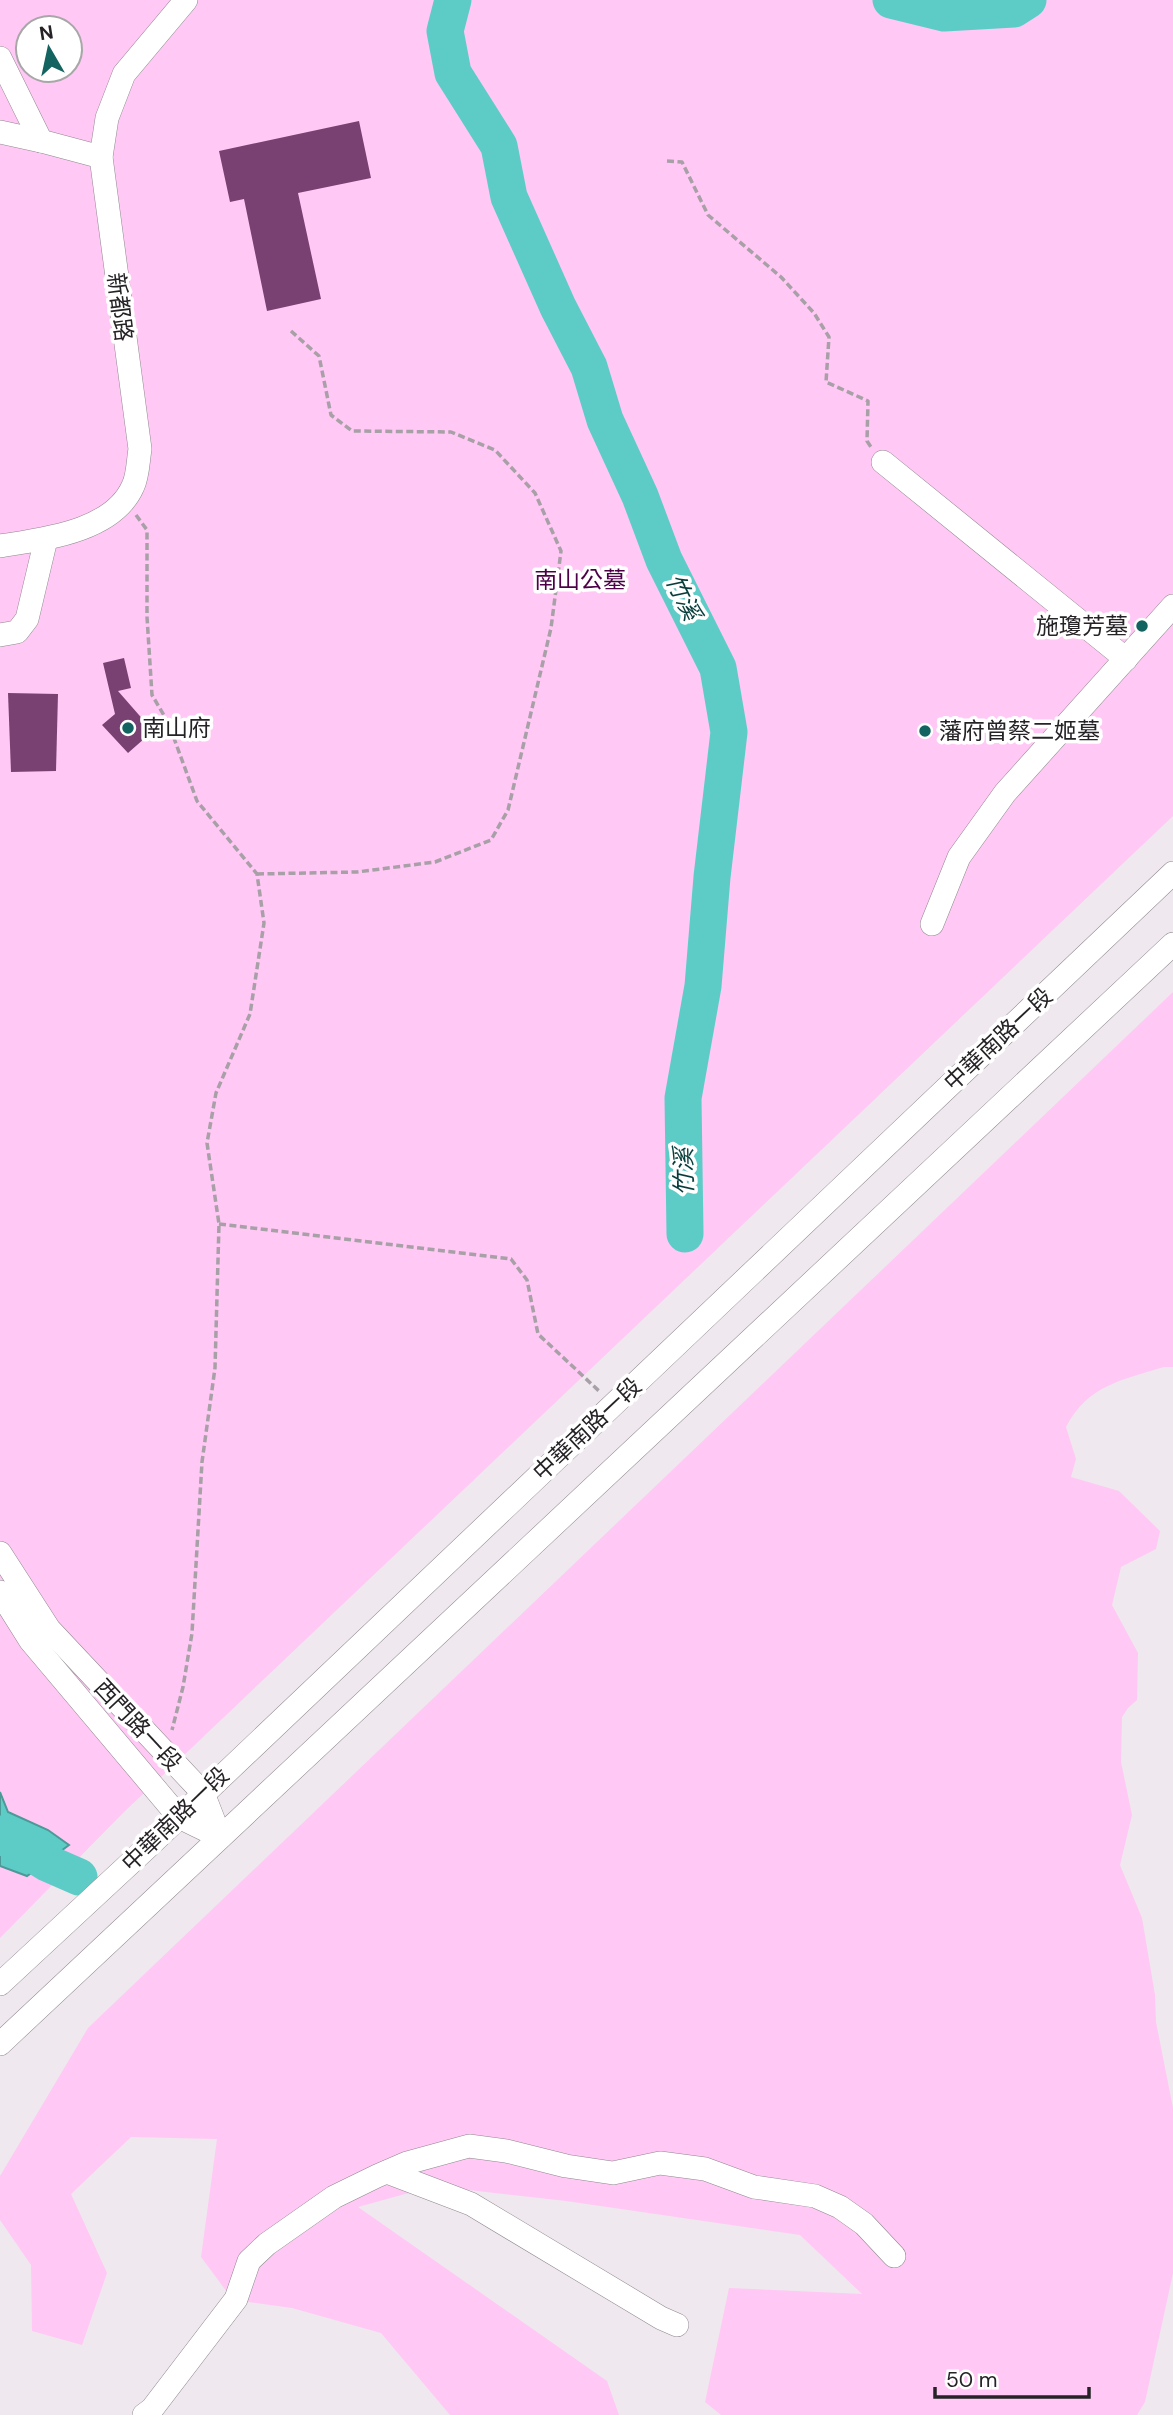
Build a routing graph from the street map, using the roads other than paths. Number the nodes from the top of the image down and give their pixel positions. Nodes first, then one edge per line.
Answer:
1 (186, 0) edge
2 (0, 58) edge
3 (0, 132) edge
4 (41, 141) junction
5 (101, 157) junction
6 (883, 462) road end
7 (46, 538) junction
8 (0, 545) edge
9 (1173, 606) edge
10 (0, 635) edge
11 (1126, 659) junction
12 (1173, 873) edge
13 (932, 924) dead end
14 (1173, 944) edge
15 (0, 1553) edge
16 (0, 1592) edge
17 (203, 1793) junction
18 (179, 1816) junction
19 (220, 1837) junction
20 (0, 1984) edge
21 (0, 2044) edge
22 (387, 2172) junction
23 (894, 2256) dead end
24 (677, 2325) dead end
25 (145, 2415) edge

1 - 5 street, 新都路
2 - 4 street
3 - 4 street
4 - 5 street
5 - 7 street, 新都路
6 - 11 street
7 - 8 street
7 - 10 street
9 - 11 street
11 - 13 street
12 - 17 street, 中華南路一段
14 - 19 street, 中華南路一段
15 - 17 street, 西門路一段
16 - 18 street, 西門路一段
17 - 18 street, 中華南路一段
17 - 19 street, 西門路一段
18 - 19 street, 西門路一段
18 - 20 street, 中華南路一段
19 - 21 street, 中華南路一段
22 - 23 street
22 - 24 street
22 - 25 street

